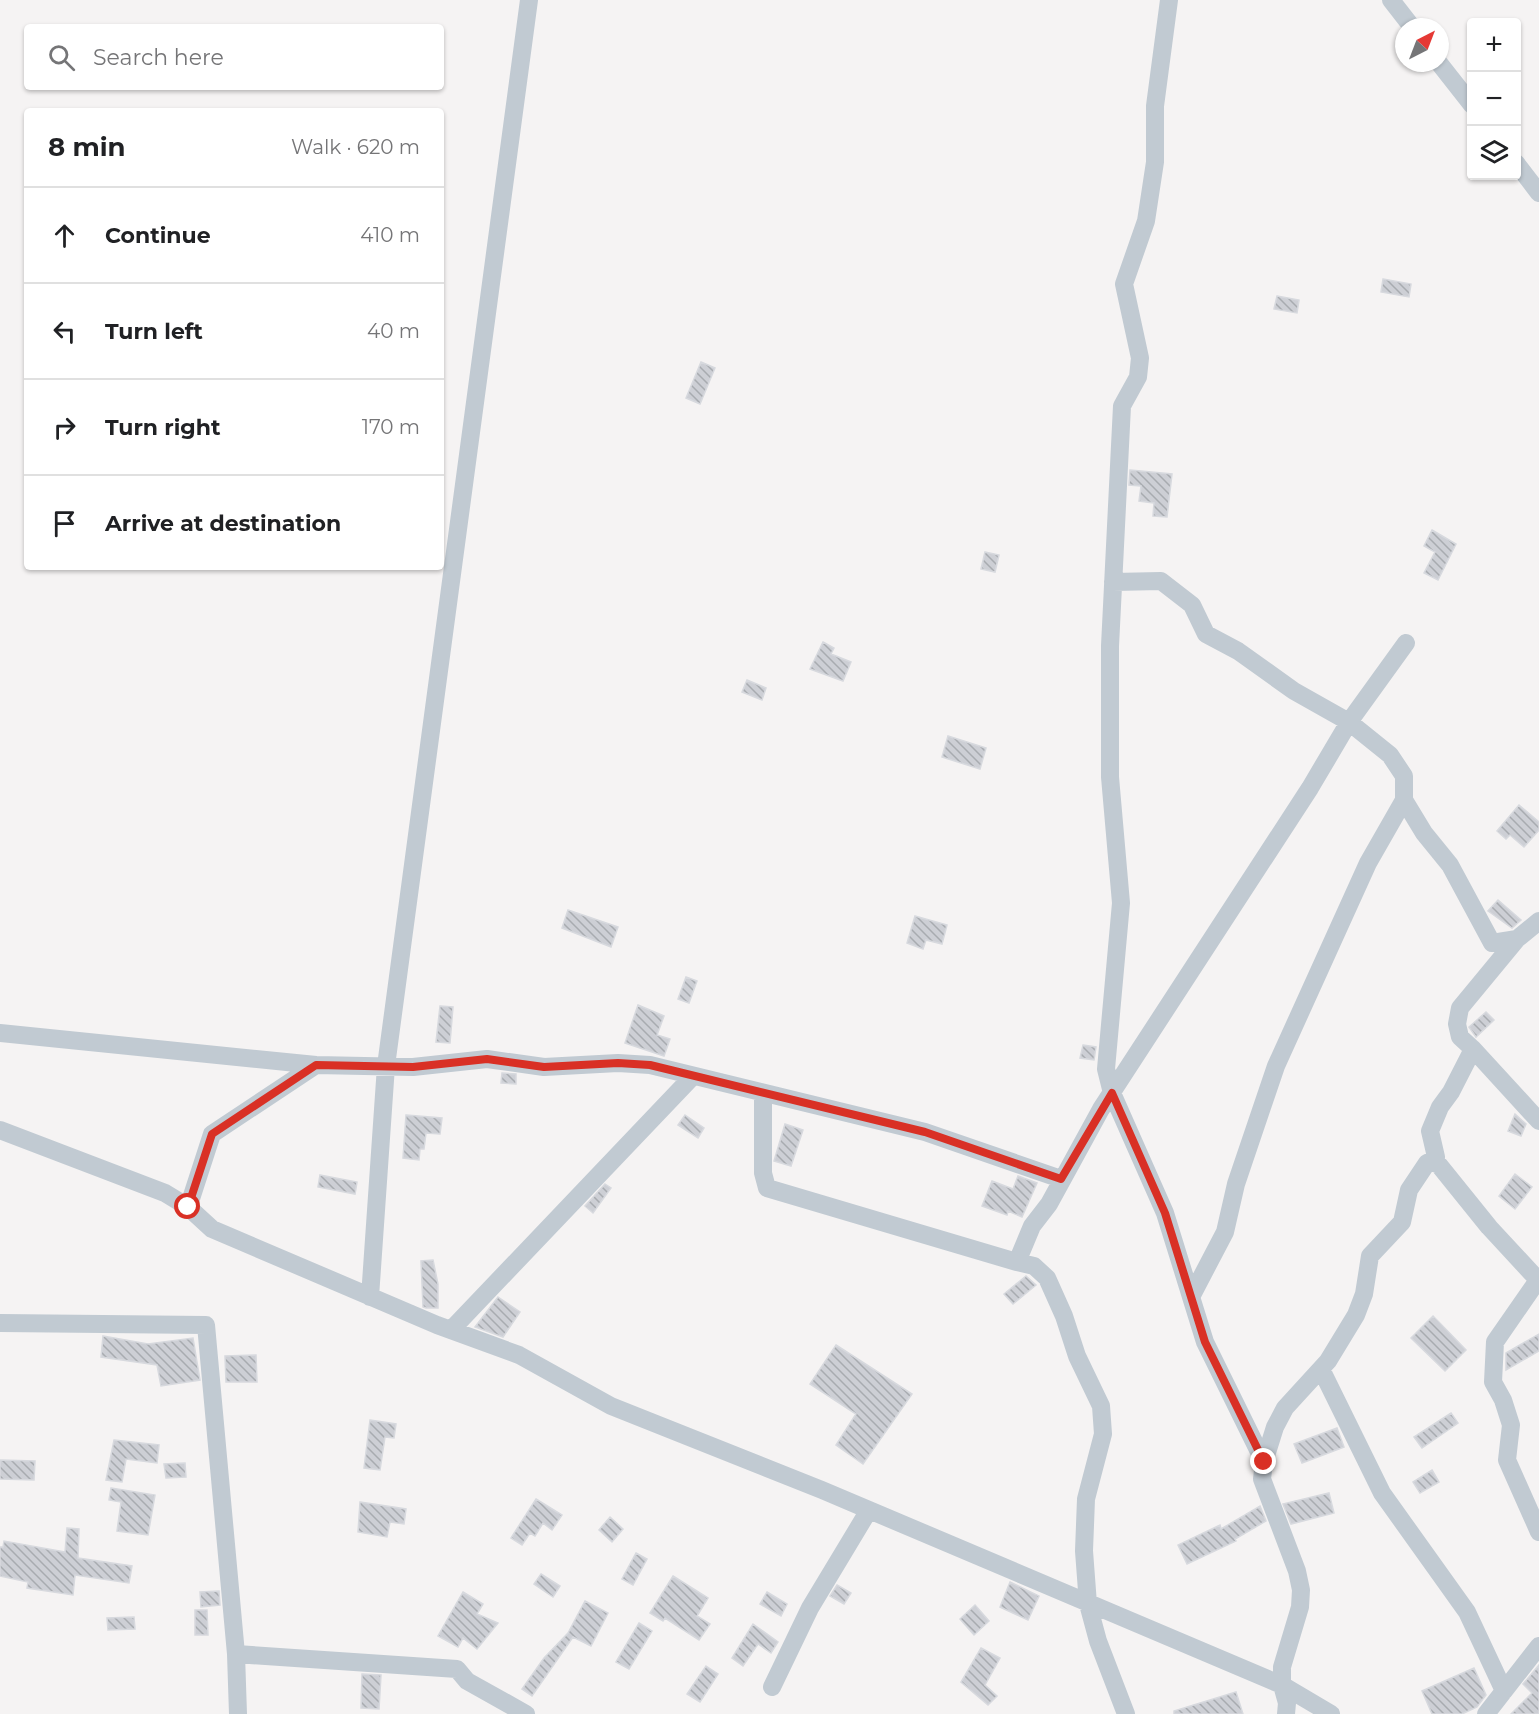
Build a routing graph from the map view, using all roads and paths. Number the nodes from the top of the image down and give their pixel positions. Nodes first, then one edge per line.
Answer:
1 (529, 0) edge
2 (1169, 0) edge
3 (1391, 0) edge
4 (1405, 18) edge
5 (1446, 72) edge
6 (1467, 99) edge
7 (1521, 170) edge
8 (1539, 193) edge
9 (1113, 582) junction
10 (1406, 644) dead end
11 (1349, 722) junction
12 (1404, 800) junction
13 (1539, 921) edge
14 (1517, 939) junction
15 (0, 1033) edge
16 (1473, 1049) junction
17 (316, 1065) junction
18 (386, 1066) junction
19 (693, 1076) junction
20 (1112, 1093) junction
21 (763, 1094) junction
22 (1539, 1121) edge
23 (0, 1130) edge
24 (1431, 1161) junction
25 (1061, 1179) junction
26 (188, 1208) junction
27 (1017, 1262) junction
28 (1539, 1281) edge
29 (370, 1297) junction
30 (1191, 1297) junction
31 (0, 1323) edge
32 (451, 1330) junction
33 (1321, 1369) junction
34 (1264, 1462) junction
35 (869, 1510) junction
36 (1539, 1532) edge
37 (1088, 1604) junction
38 (1539, 1647) edge
39 (236, 1654) junction
40 (1282, 1685) junction
41 (772, 1687) dead end
42 (1504, 1691) junction
43 (238, 1714) edge
44 (526, 1714) edge
45 (1126, 1714) edge
46 (1286, 1714) edge
47 (1332, 1714) edge
48 (1485, 1714) edge

1 - 18 street
2 - 9 street
3 - 4 street
5 - 6 street
7 - 8 street
9 - 11 street
9 - 20 street
10 - 11 street
11 - 12 street
11 - 20 street
12 - 14 street
12 - 30 street
13 - 14 street
14 - 16 street
15 - 17 street
16 - 22 street
16 - 24 street
17 - 18 street
17 - 26 street
18 - 19 street
18 - 29 street
19 - 21 street
19 - 32 street
20 - 25 street
20 - 30 street
21 - 25 street
21 - 27 street
23 - 26 street
24 - 28 street
24 - 33 street
25 - 27 street
26 - 29 street
27 - 37 street
28 - 36 street
29 - 32 street
30 - 34 street
31 - 39 street
32 - 35 street
33 - 34 street
33 - 42 street
34 - 40 street
35 - 37 street
35 - 41 street
37 - 40 street
37 - 45 street
38 - 42 street
39 - 43 street
39 - 44 street
40 - 46 street
40 - 47 street
42 - 48 street

